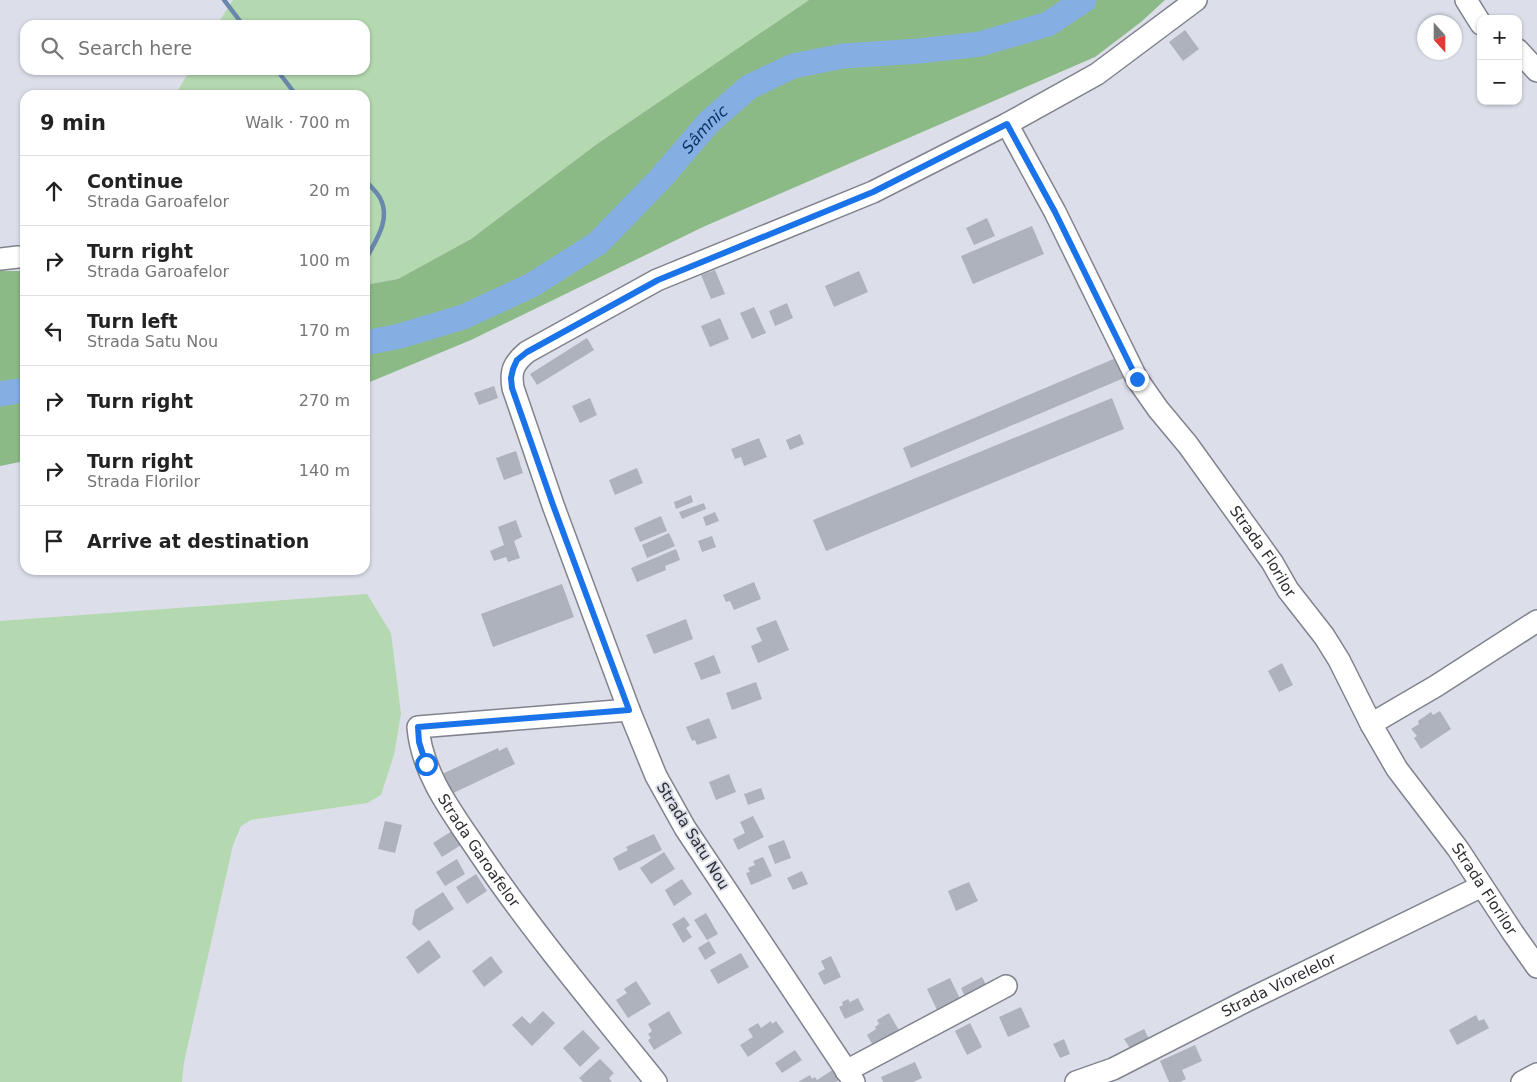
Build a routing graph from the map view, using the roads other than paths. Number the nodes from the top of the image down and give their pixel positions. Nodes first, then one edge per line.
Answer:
1 (1196, 0) edge
2 (1466, 0) edge
3 (1477, 18) edge
4 (1522, 54) edge
5 (1537, 71) edge
6 (1007, 124) junction
7 (1537, 621) edge
8 (629, 710) junction
9 (1371, 724) junction
10 (1482, 886) junction
11 (1537, 967) edge
12 (1006, 986) dead end
13 (1537, 1074) edge
14 (850, 1076) edge
15 (656, 1082) edge
16 (1076, 1082) edge
17 (1522, 1082) edge

1 - 6 street
2 - 3 street
4 - 5 street
6 - 8 street, Strada Satu Nou
6 - 9 street, Strada Florilor
7 - 9 street
8 - 14 street, Strada Satu Nou
8 - 15 street, Strada Garoafelor
9 - 10 street, Strada Florilor
10 - 11 street, Strada Florilor
10 - 16 street, Strada Viorelelor
12 - 14 street
13 - 17 street

